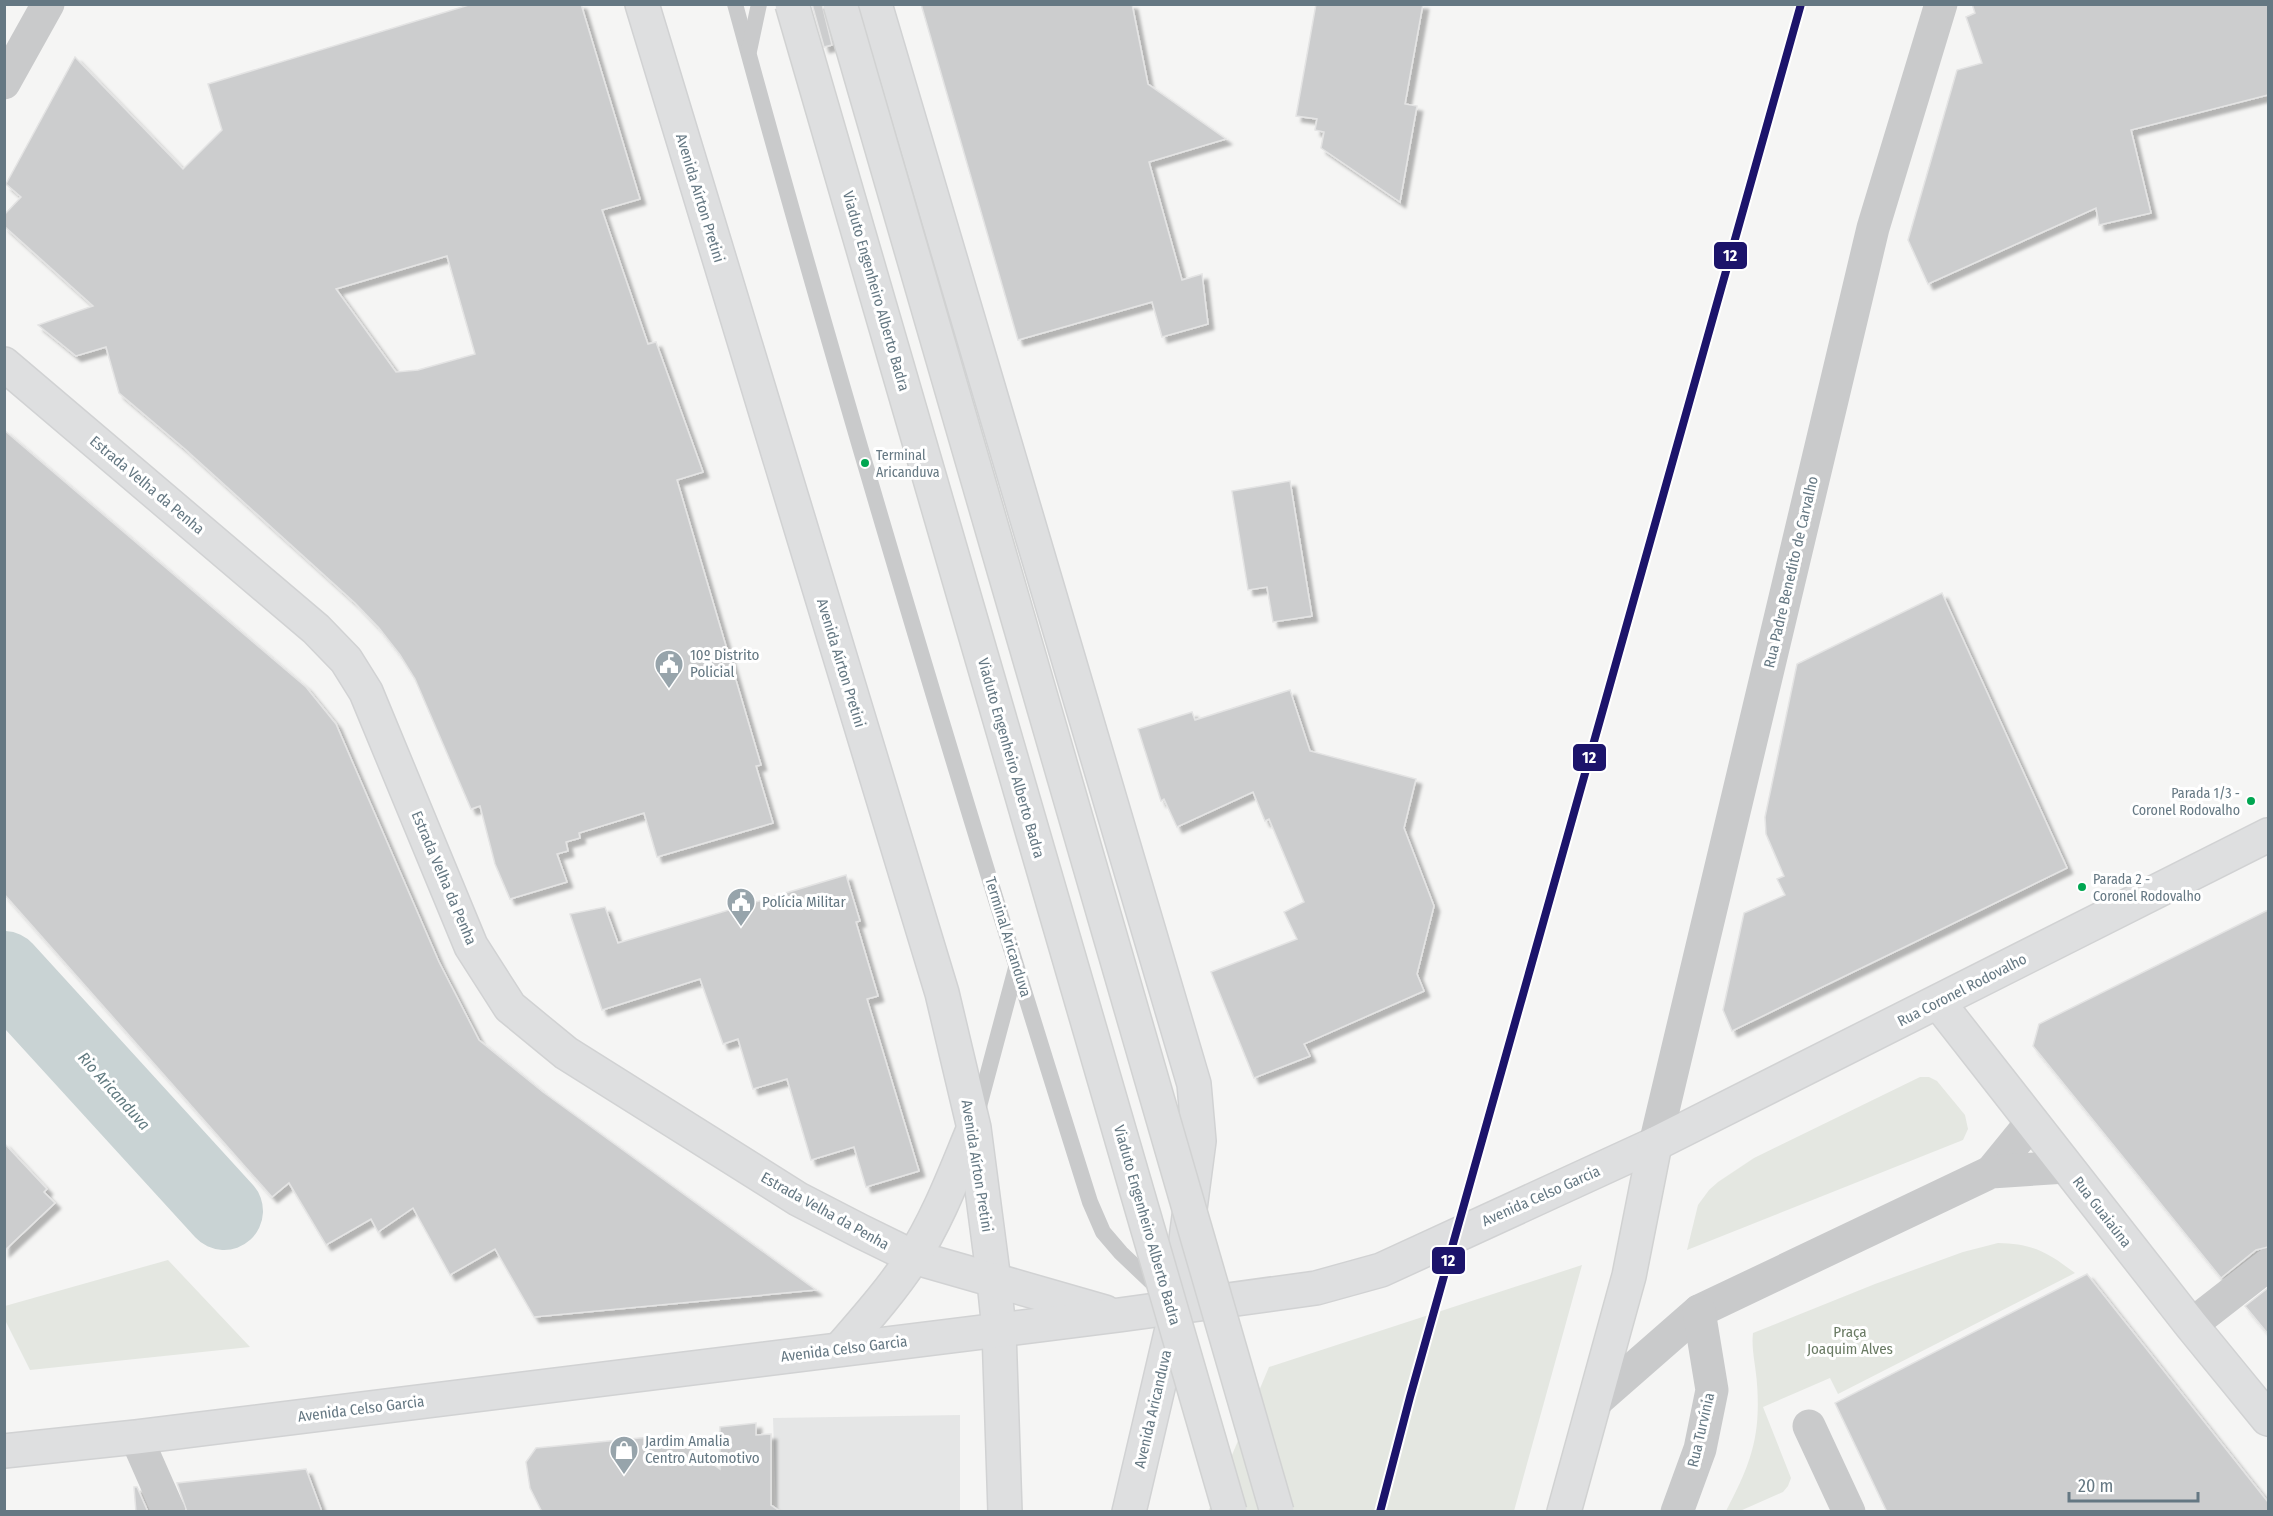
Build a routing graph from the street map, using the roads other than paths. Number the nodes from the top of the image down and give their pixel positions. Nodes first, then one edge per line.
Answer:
1 (48, 4) edge
2 (642, 4) edge
3 (735, 4) edge
4 (759, 4) edge
5 (792, 4) edge
6 (840, 4) edge
7 (875, 4) edge
8 (1941, 4) edge
9 (748, 55) junction
10 (4, 82) edge
11 (4, 364) edge
12 (2268, 835) edge
13 (1016, 967) junction
14 (1938, 1002) junction
15 (2031, 1123) junction
16 (974, 1128) junction
17 (1655, 1144) junction
18 (2066, 1167) junction
19 (1991, 1172) junction
20 (913, 1257) junction
21 (2268, 1265) edge
22 (994, 1281) junction
23 (1178, 1307) junction
24 (1699, 1311) junction
25 (1119, 1315) junction
26 (2191, 1325) junction
27 (999, 1330) junction
28 (840, 1349) junction
29 (1595, 1402) junction
30 (2268, 1419) edge
31 (1809, 1426) dead end
32 (136, 1437) junction
33 (4, 1451) edge
34 (169, 1512) edge
35 (1005, 1512) edge
36 (1129, 1512) edge
37 (1230, 1512) edge
38 (1277, 1512) edge
39 (1564, 1512) edge
40 (1677, 1512) edge
41 (1850, 1512) edge

1 - 10 street
2 - 16 main road, Avenida Aírton Pretini
3 - 9 lane, Terminal Aricanduva
4 - 9 lane, Terminal Aricanduva
5 - 37 main road, Viaduto Engenheiro Alberto Badra, bridge
6 - 38 main road, bridge
7 - 23 main road
8 - 17 street, Rua Padre Benedito de Carvalho
9 - 13 lane, Terminal Aricanduva
11 - 20 main road, Estrada Velha da Penha
12 - 14 main road, Rua Coronel Rodovalho
13 - 16 lane
13 - 23 lane, Terminal Aricanduva
14 - 15 main road, Rua Guaiaúna
14 - 17 main road, Rua Coronel Rodovalho
15 - 18 main road, Rua Guaiaúna
15 - 19 street
16 - 20 main road
16 - 22 main road, Avenida Aírton Pretini
17 - 23 main road, Avenida Celso Garcia
17 - 29 main road
18 - 19 street
18 - 26 main road, Rua Guaiaúna
19 - 24 street
20 - 22 main road, Estrada Velha da Penha
20 - 28 main road
21 - 26 street
22 - 25 main road, Estrada Velha da Penha
22 - 27 main road, Avenida Aírton Pretini
23 - 25 main road, Avenida Celso Garcia
23 - 36 main road, Avenida Aricanduva
24 - 29 street
24 - 40 street, Rua Turvínia
25 - 27 main road, Avenida Celso Garcia
26 - 30 main road, Rua Guaiaúna
27 - 28 main road, Avenida Celso Garcia
27 - 35 main road
28 - 32 main road, Avenida Celso Garcia
29 - 39 main road
31 - 41 street
32 - 33 main road, Avenida Celso Garcia
32 - 34 street

